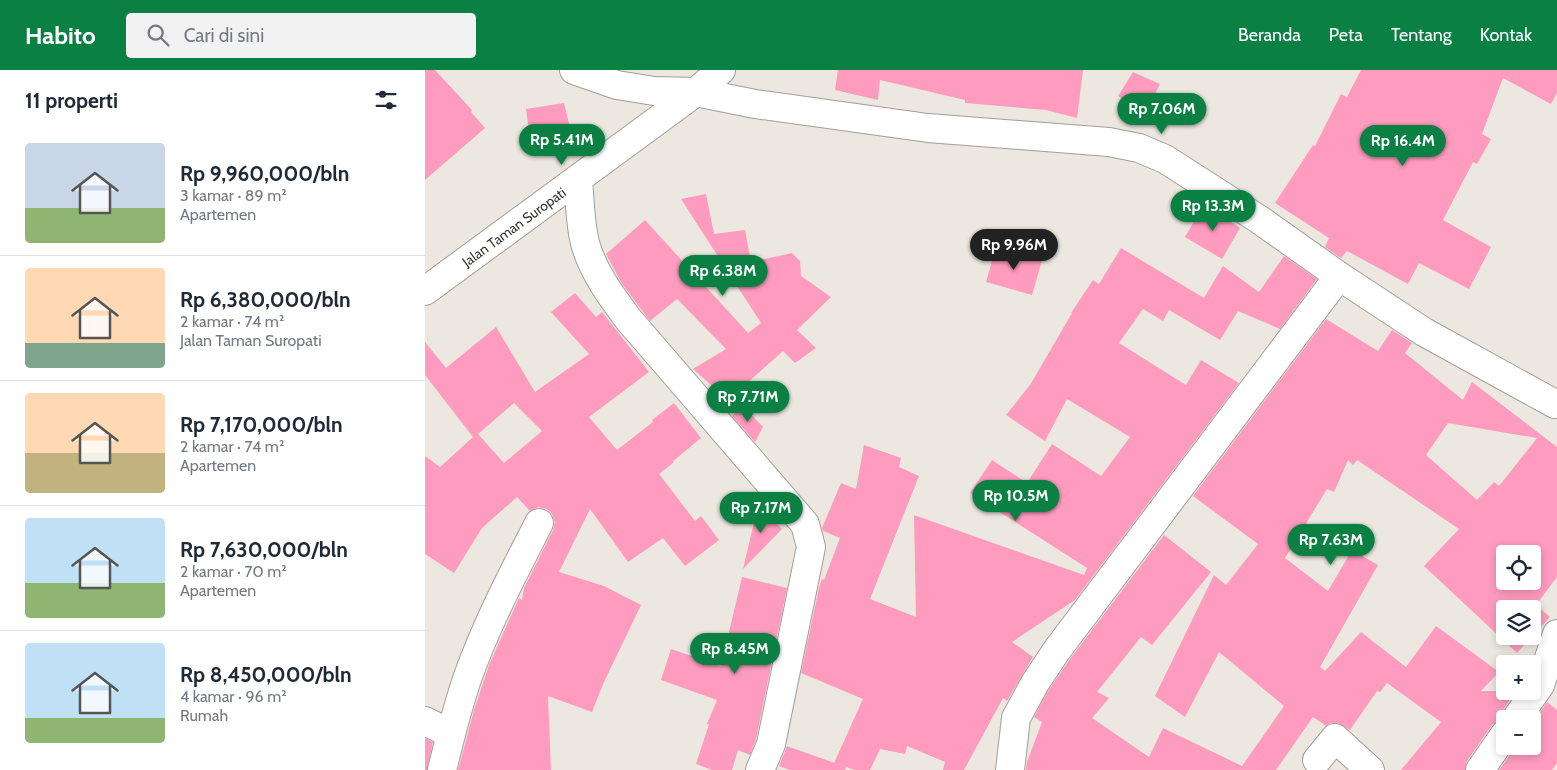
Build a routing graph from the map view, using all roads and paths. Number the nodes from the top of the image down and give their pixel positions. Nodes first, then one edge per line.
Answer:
1 (574, 70) edge
2 (721, 70) edge
3 (697, 92) junction
4 (578, 180) junction
5 (1339, 276) junction
6 (425, 291) edge
7 (1556, 404) edge
8 (539, 523) dead end
9 (1557, 634) edge
10 (1522, 710) edge
11 (425, 722) edge
12 (451, 734) junction
13 (1496, 747) edge
14 (1317, 760) dead end
15 (442, 770) edge
16 (760, 770) edge
17 (1010, 770) edge
18 (1370, 770) edge
19 (1480, 770) edge

1 - 3 street
2 - 3 street, Jalan Taman Suropati
3 - 4 street, Jalan Taman Suropati
3 - 5 street
4 - 6 street, Jalan Taman Suropati
4 - 16 street
5 - 7 street
5 - 17 street
8 - 12 street
9 - 10 street
11 - 12 street
12 - 15 street
13 - 19 street
14 - 18 street

